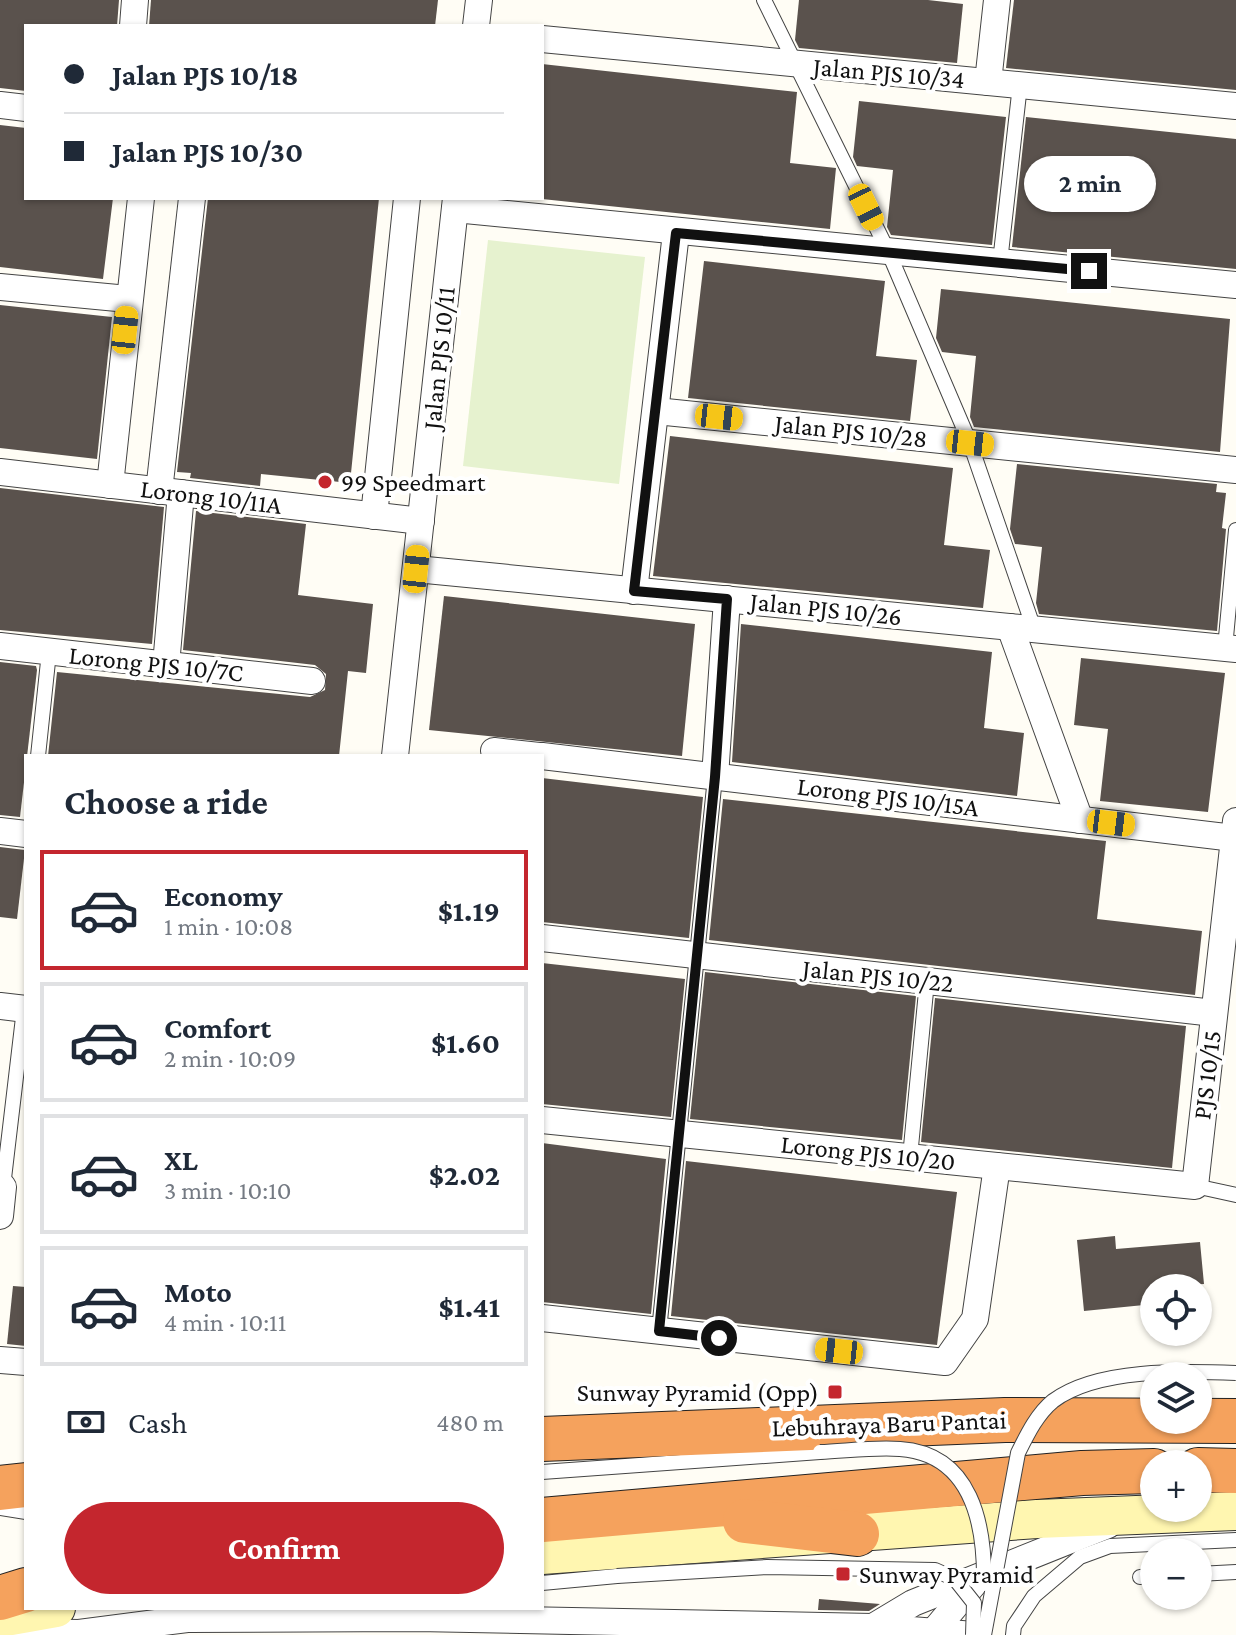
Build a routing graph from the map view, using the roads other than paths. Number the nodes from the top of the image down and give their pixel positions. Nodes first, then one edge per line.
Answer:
1 (135, 0) edge
2 (479, 0) edge
3 (764, 0) edge
4 (997, 0) edge
5 (133, 24) edge
6 (476, 24) edge
7 (544, 39) edge
8 (798, 64) junction
9 (988, 82) junction
10 (1020, 85) junction
11 (0, 105) edge
12 (1236, 106) edge
13 (24, 108) edge
14 (141, 200) edge
15 (192, 200) edge
16 (407, 200) edge
17 (456, 204) edge
18 (676, 233) junction
19 (888, 251) junction
20 (1000, 262) junction
21 (1236, 285) edge
22 (0, 287) edge
23 (128, 299) junction
24 (656, 411) junction
25 (970, 443) junction
26 (1236, 470) edge
27 (0, 472) edge
28 (110, 485) junction
29 (170, 492) junction
30 (374, 516) junction
31 (421, 521) junction
32 (1236, 530) edge
33 (416, 569) junction
34 (634, 591) junction
35 (727, 599) junction
36 (1022, 628) junction
37 (0, 646) edge
38 (1231, 648) edge
39 (49, 652) junction
40 (166, 665) junction
41 (312, 681) dead end
42 (494, 751) dead end
43 (38, 754) edge
44 (395, 754) edge
45 (522, 754) edge
46 (544, 756) edge
47 (715, 777) junction
48 (1080, 820) junction
49 (1235, 828) edge
50 (0, 831) edge
51 (24, 834) edge
52 (544, 938) edge
53 (696, 955) junction
54 (1228, 961) edge
55 (927, 981) junction
56 (19, 1004) edge
57 (1214, 1013) junction
58 (544, 1120) edge
59 (678, 1134) junction
60 (910, 1157) junction
61 (997, 1166) junction
62 (1195, 1186) junction
63 (10, 1188) edge
64 (1236, 1195) edge
65 (0, 1216) edge
66 (544, 1318) edge
67 (659, 1331) junction
68 (0, 1360) edge
69 (24, 1362) edge
70 (1236, 1373) edge
71 (1236, 1421) edge
72 (544, 1439) edge
73 (1212, 1470) edge
74 (1236, 1471) edge
75 (544, 1472) edge
76 (24, 1485) edge
77 (0, 1488) edge
78 (1140, 1490) edge
79 (1140, 1494) edge
80 (1140, 1500) edge
81 (1212, 1505) edge
82 (0, 1508) edge
83 (1236, 1511) edge
84 (24, 1512) edge
85 (663, 1512) junction
86 (544, 1520) edge
87 (857, 1534) junction
88 (1236, 1540) edge
89 (544, 1555) edge
90 (24, 1567) edge
91 (0, 1571) edge
92 (1236, 1572) edge
93 (1212, 1573) edge
94 (980, 1578) junction
95 (544, 1583) edge
96 (24, 1591) edge
97 (0, 1598) edge
98 (280, 1610) edge
99 (0, 1618) edge
100 (0, 1625) edge
101 (74, 1625) edge
102 (178, 1627) edge
103 (873, 1627) junction
104 (542, 1628) edge
105 (592, 1629) edge
106 (777, 1630) edge
107 (932, 1633) edge
108 (974, 1635) edge
109 (984, 1635) edge
110 (1013, 1635) edge

1 - 5 street
2 - 6 street
3 - 8 lane
4 - 9 street
7 - 8 street, Jalan PJS 10/34
8 - 9 street, Jalan PJS 10/34
8 - 19 lane
9 - 10 street, Jalan PJS 10/34
10 - 12 street, Jalan PJS 10/34
10 - 20 lane
11 - 13 street
14 - 23 street
15 - 29 street
16 - 30 street
17 - 18 street
17 - 31 street, Jalan PJS 10/11
18 - 19 street
18 - 24 street
19 - 20 street
19 - 25 lane
20 - 21 street
22 - 23 street
23 - 28 street
24 - 25 street, Jalan PJS 10/28
24 - 34 street
25 - 26 street, Jalan PJS 10/28
25 - 36 lane
27 - 28 street, Lorong 10/11A
28 - 29 street, Lorong 10/11A
29 - 30 street, Lorong 10/11A
29 - 40 street
30 - 31 street, Lorong 10/11A
31 - 33 street, Jalan PJS 10/11
32 - 38 lane
33 - 34 street, Jalan PJS 10/26
33 - 44 street, Jalan PJS 10/11
34 - 35 street, Jalan PJS 10/26
35 - 36 street, Jalan PJS 10/26
35 - 47 street
36 - 38 street, Jalan PJS 10/26
36 - 48 street
37 - 39 street, Lorong PJS 10/7C
39 - 40 street, Lorong PJS 10/7C
39 - 43 lane
40 - 41 street, Lorong PJS 10/7C
42 - 45 street, Lorong PJS 10/15A
46 - 47 street, Lorong PJS 10/15A
47 - 48 street, Lorong PJS 10/15A
47 - 53 lane
48 - 49 street, Lorong PJS 10/15A
49 - 54 street, PJS 10/15
50 - 51 street
52 - 53 street, Jalan PJS 10/22
53 - 55 street, Jalan PJS 10/22
53 - 59 lane
54 - 57 street, PJS 10/15
55 - 57 street, Jalan PJS 10/22
55 - 60 lane
56 - 63 lane
57 - 62 street, PJS 10/15
58 - 59 street, Lorong PJS 10/20
59 - 60 street, Lorong PJS 10/20
59 - 67 lane
60 - 61 street, Lorong PJS 10/20
61 - 62 street, Lorong PJS 10/20
61 - 67 street
62 - 64 lane
63 - 65 street
66 - 67 street
68 - 69 street
70 - 109 lane, bridge
71 - 72 highway, Lebuhraya Baru Pantai
73 - 74 highway
75 - 109 lane, bridge
76 - 77 highway
78 - 85 highway
79 - 87 main road
80 - 94 street
81 - 83 main road
82 - 84 lane
85 - 86 highway
85 - 87 highway
87 - 89 main road
88 - 110 lane
90 - 91 highway
92 - 93 lane
94 - 103 street
94 - 107 street
95 - 108 lane, bridge
96 - 97 highway
98 - 102 lane
99 - 101 main road
100 - 101 street
101 - 102 street
102 - 104 street
103 - 106 street
103 - 107 street
104 - 105 street
105 - 106 street
107 - 108 street

